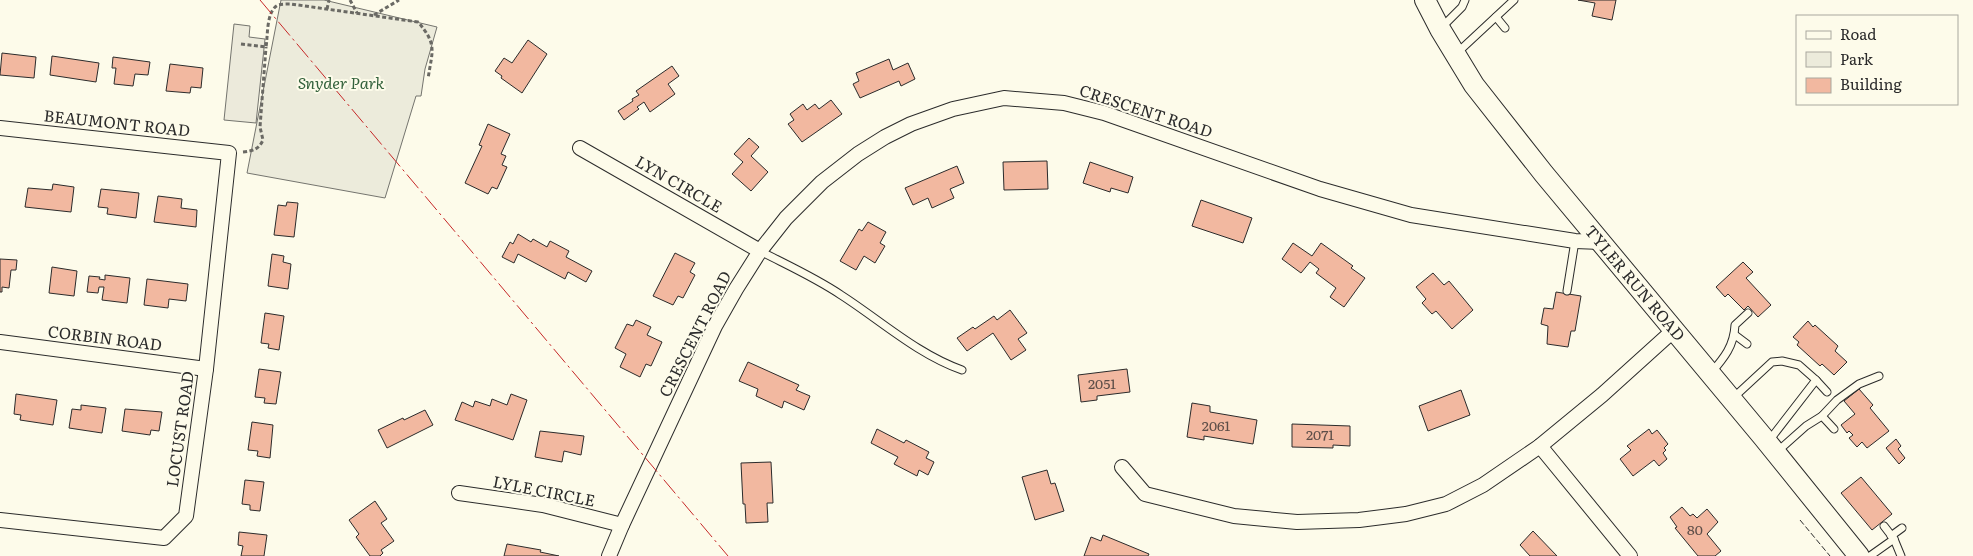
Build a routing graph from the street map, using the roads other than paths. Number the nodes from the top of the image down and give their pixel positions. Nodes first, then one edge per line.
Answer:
1 (1425, 0) edge
2 (1465, 0) edge
3 (1514, 0) edge
4 (1496, 17) junction
5 (1505, 28) dead end
6 (1440, 29) junction
7 (1455, 55) junction
8 (0, 128) edge
9 (580, 148) dead end
10 (229, 153) joint
11 (1575, 241) junction
12 (1602, 242) junction
13 (760, 251) junction
14 (1567, 291) dead end
15 (1748, 313) dead end
16 (1674, 330) junction
17 (1735, 335) junction
18 (0, 342) edge
19 (1747, 344) dead end
20 (206, 369) junction
21 (962, 370) dead end
22 (1710, 374) junction
23 (1879, 376) dead end
24 (1816, 380) junction
25 (1827, 392) dead end
26 (1732, 400) junction
27 (1822, 416) junction
28 (1834, 429) dead end
29 (1540, 446) junction
30 (1772, 448) junction
31 (1122, 467) dead end
32 (459, 493) dead end
33 (0, 520) edge
34 (622, 525) junction
35 (1884, 526) dead end
36 (1902, 528) dead end
37 (1893, 537) junction
38 (609, 556) edge
39 (1630, 556) edge
40 (1859, 556) edge
41 (1870, 556) edge
42 (1902, 556) edge

1 - 6 street, TYLER RUN ROAD
2 - 6 lane
3 - 4 lane
4 - 5 lane
4 - 7 lane
6 - 7 street, TYLER RUN ROAD
7 - 12 street, TYLER RUN ROAD
8 - 10 street, BEAUMONT ROAD
9 - 13 street, LYN CIRCLE
10 - 20 street, LOCUST ROAD
11 - 12 street, CRESCENT ROAD
11 - 13 street, CRESCENT ROAD
11 - 14 lane
12 - 16 street, TYLER RUN ROAD
13 - 21 lane
13 - 34 street, CRESCENT ROAD
15 - 17 lane
16 - 22 street, TYLER RUN ROAD
16 - 29 street
17 - 19 lane
17 - 22 lane
18 - 20 street, CORBIN ROAD
20 - 33 street, LOCUST ROAD
22 - 26 street, TYLER RUN ROAD
23 - 27 lane
24 - 25 lane
24 - 26 lane
24 - 30 lane
26 - 30 street, TYLER RUN ROAD
27 - 28 lane
27 - 30 lane
29 - 31 street
29 - 39 street
30 - 40 street, TYLER RUN ROAD
32 - 34 street, LYLE CIRCLE
34 - 38 street, CRESCENT ROAD
35 - 37 lane
36 - 37 lane
37 - 41 lane
37 - 42 lane

